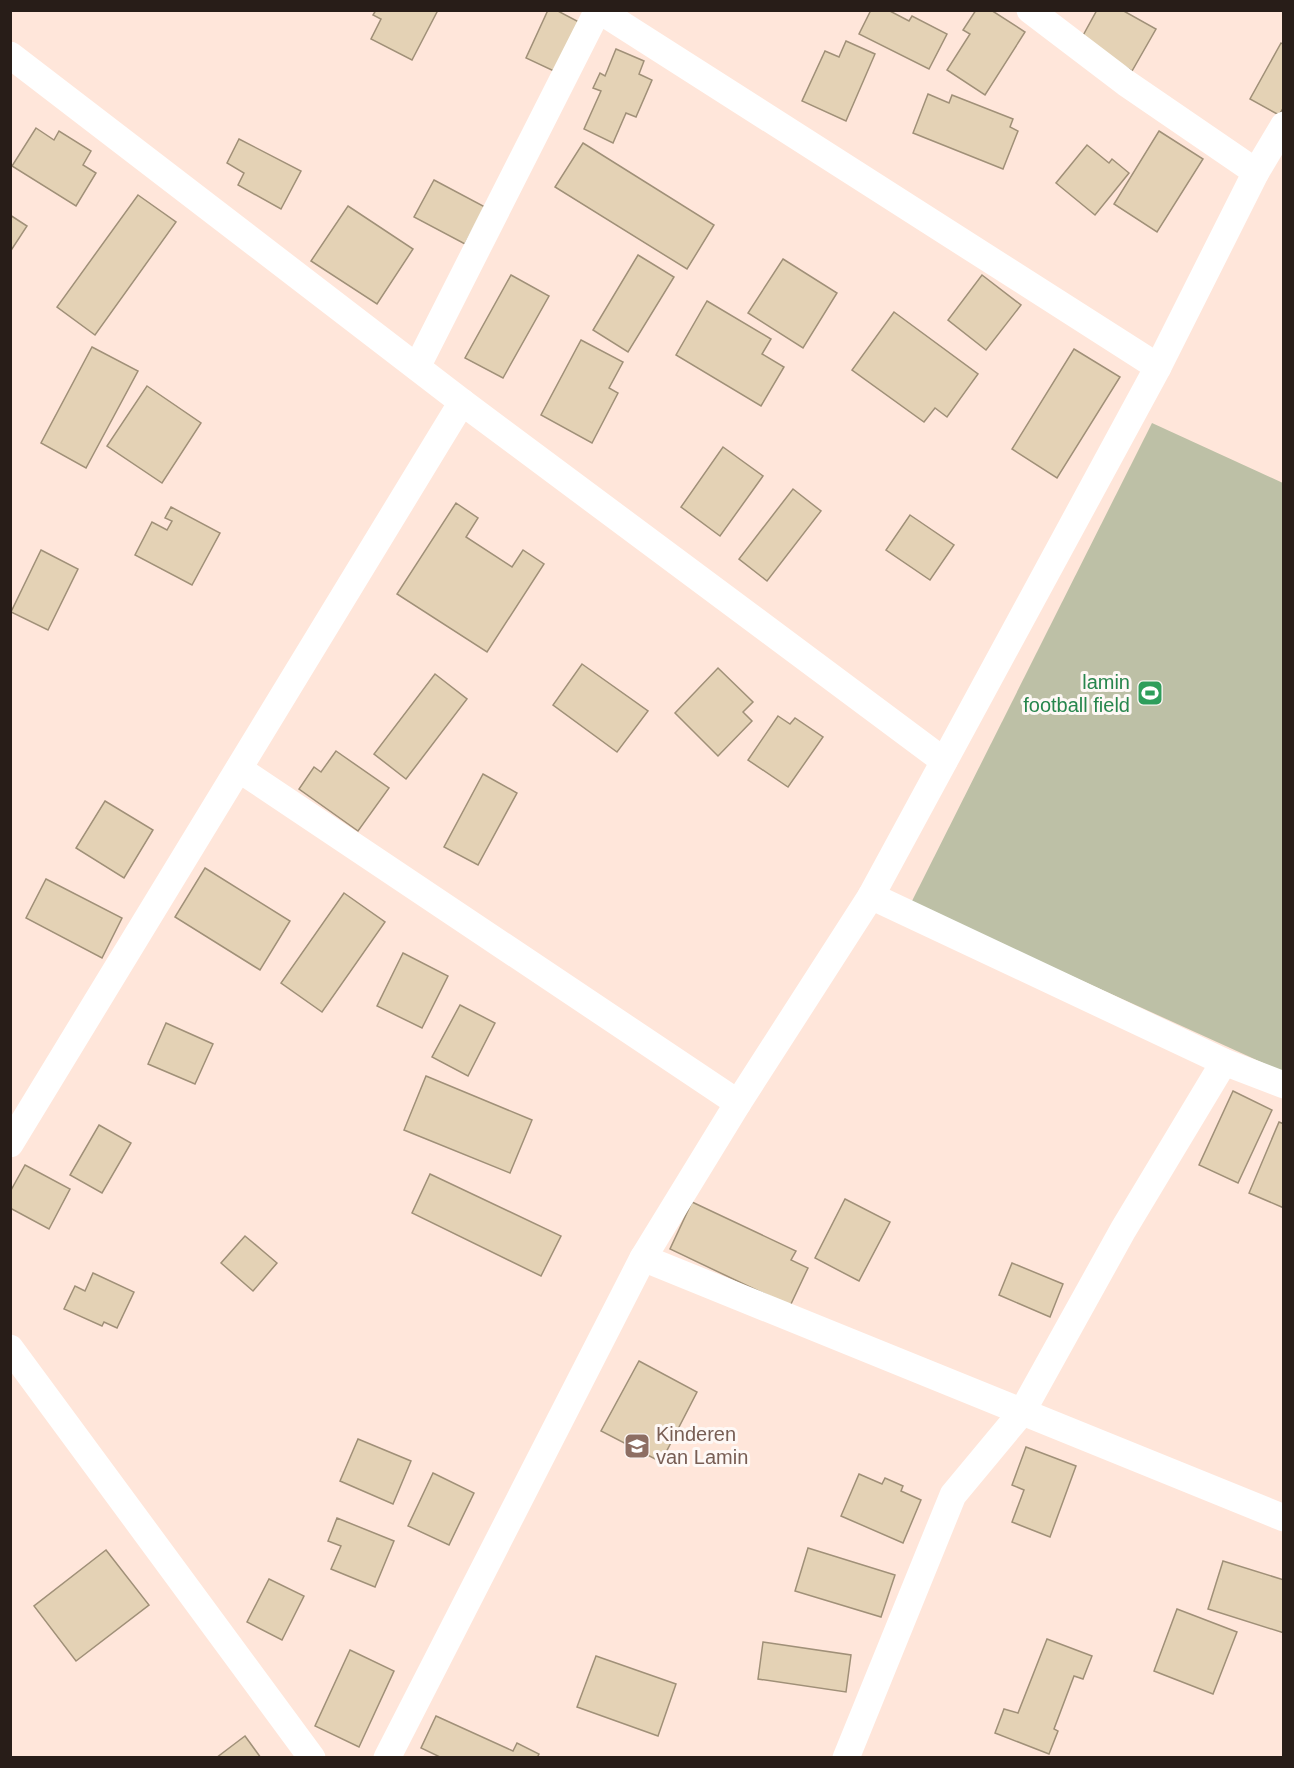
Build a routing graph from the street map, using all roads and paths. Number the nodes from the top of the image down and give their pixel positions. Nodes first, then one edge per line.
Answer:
1 (599, 10) edge
2 (1030, 10) edge
3 (10, 55) edge
4 (1284, 125) edge
5 (1256, 172) junction
6 (1158, 366) junction
7 (417, 367) junction
8 (462, 402) junction
9 (944, 760) junction
10 (239, 769) junction
11 (871, 896) junction
12 (1224, 1062) junction
13 (1284, 1085) edge
14 (738, 1103) junction
15 (10, 1144) edge
16 (643, 1258) junction
17 (10, 1348) edge
18 (1022, 1412) junction
19 (1284, 1518) edge
20 (396, 1754) edge
21 (312, 1758) edge
22 (846, 1758) edge

1 - 6 street
1 - 7 street
2 - 5 street
3 - 7 street
4 - 5 street
5 - 6 street
6 - 9 street
7 - 8 street
8 - 9 street
8 - 10 street
9 - 11 street
10 - 14 street
10 - 15 street
11 - 12 street
11 - 14 street
12 - 13 street
12 - 18 street
14 - 16 street
16 - 18 street
16 - 20 street
17 - 21 street
18 - 19 street
18 - 22 street

